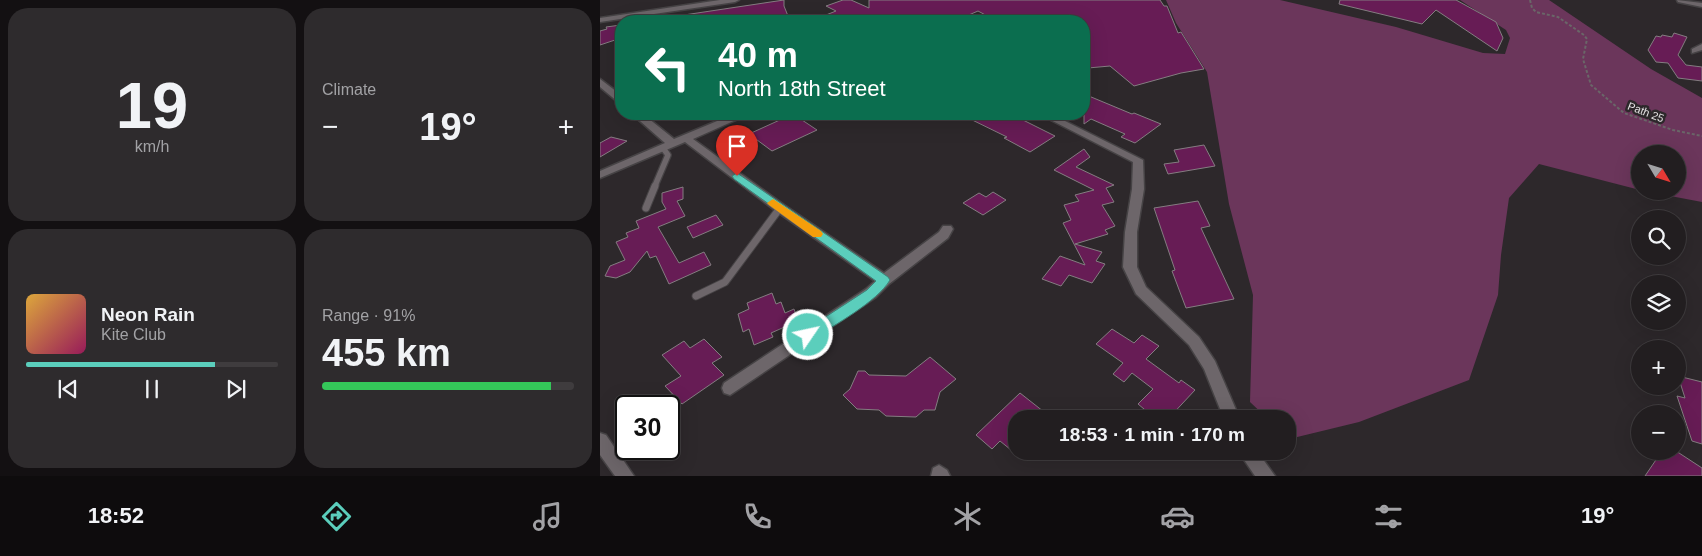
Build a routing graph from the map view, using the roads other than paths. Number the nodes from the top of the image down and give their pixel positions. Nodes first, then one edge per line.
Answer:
1 (686, 0) edge
2 (735, 0) edge
3 (1681, 0) edge
4 (1702, 6) edge
5 (600, 13) edge
6 (634, 15) edge
7 (615, 18) edge
8 (600, 20) edge
9 (600, 82) edge
10 (615, 95) edge
11 (643, 120) edge
12 (728, 120) edge
13 (1056, 120) edge
14 (686, 138) junction
15 (668, 146) junction
16 (600, 175) edge
17 (646, 208) dead end
18 (780, 208) junction
19 (947, 229) dead end
20 (884, 280) junction
21 (696, 296) dead end
22 (730, 388) dead end
23 (1228, 410) edge
24 (600, 441) edge
25 (1253, 460) edge
26 (625, 476) edge
27 (1266, 476) edge

1 - 5 street
2 - 6 street
3 - 4 street
7 - 8 street
9 - 10 street
11 - 15 street
12 - 14 street
13 - 23 street
14 - 15 street
14 - 18 street
15 - 16 street
15 - 17 lane
18 - 20 street
18 - 21 lane
19 - 20 street
20 - 22 street
24 - 26 street
25 - 27 street

